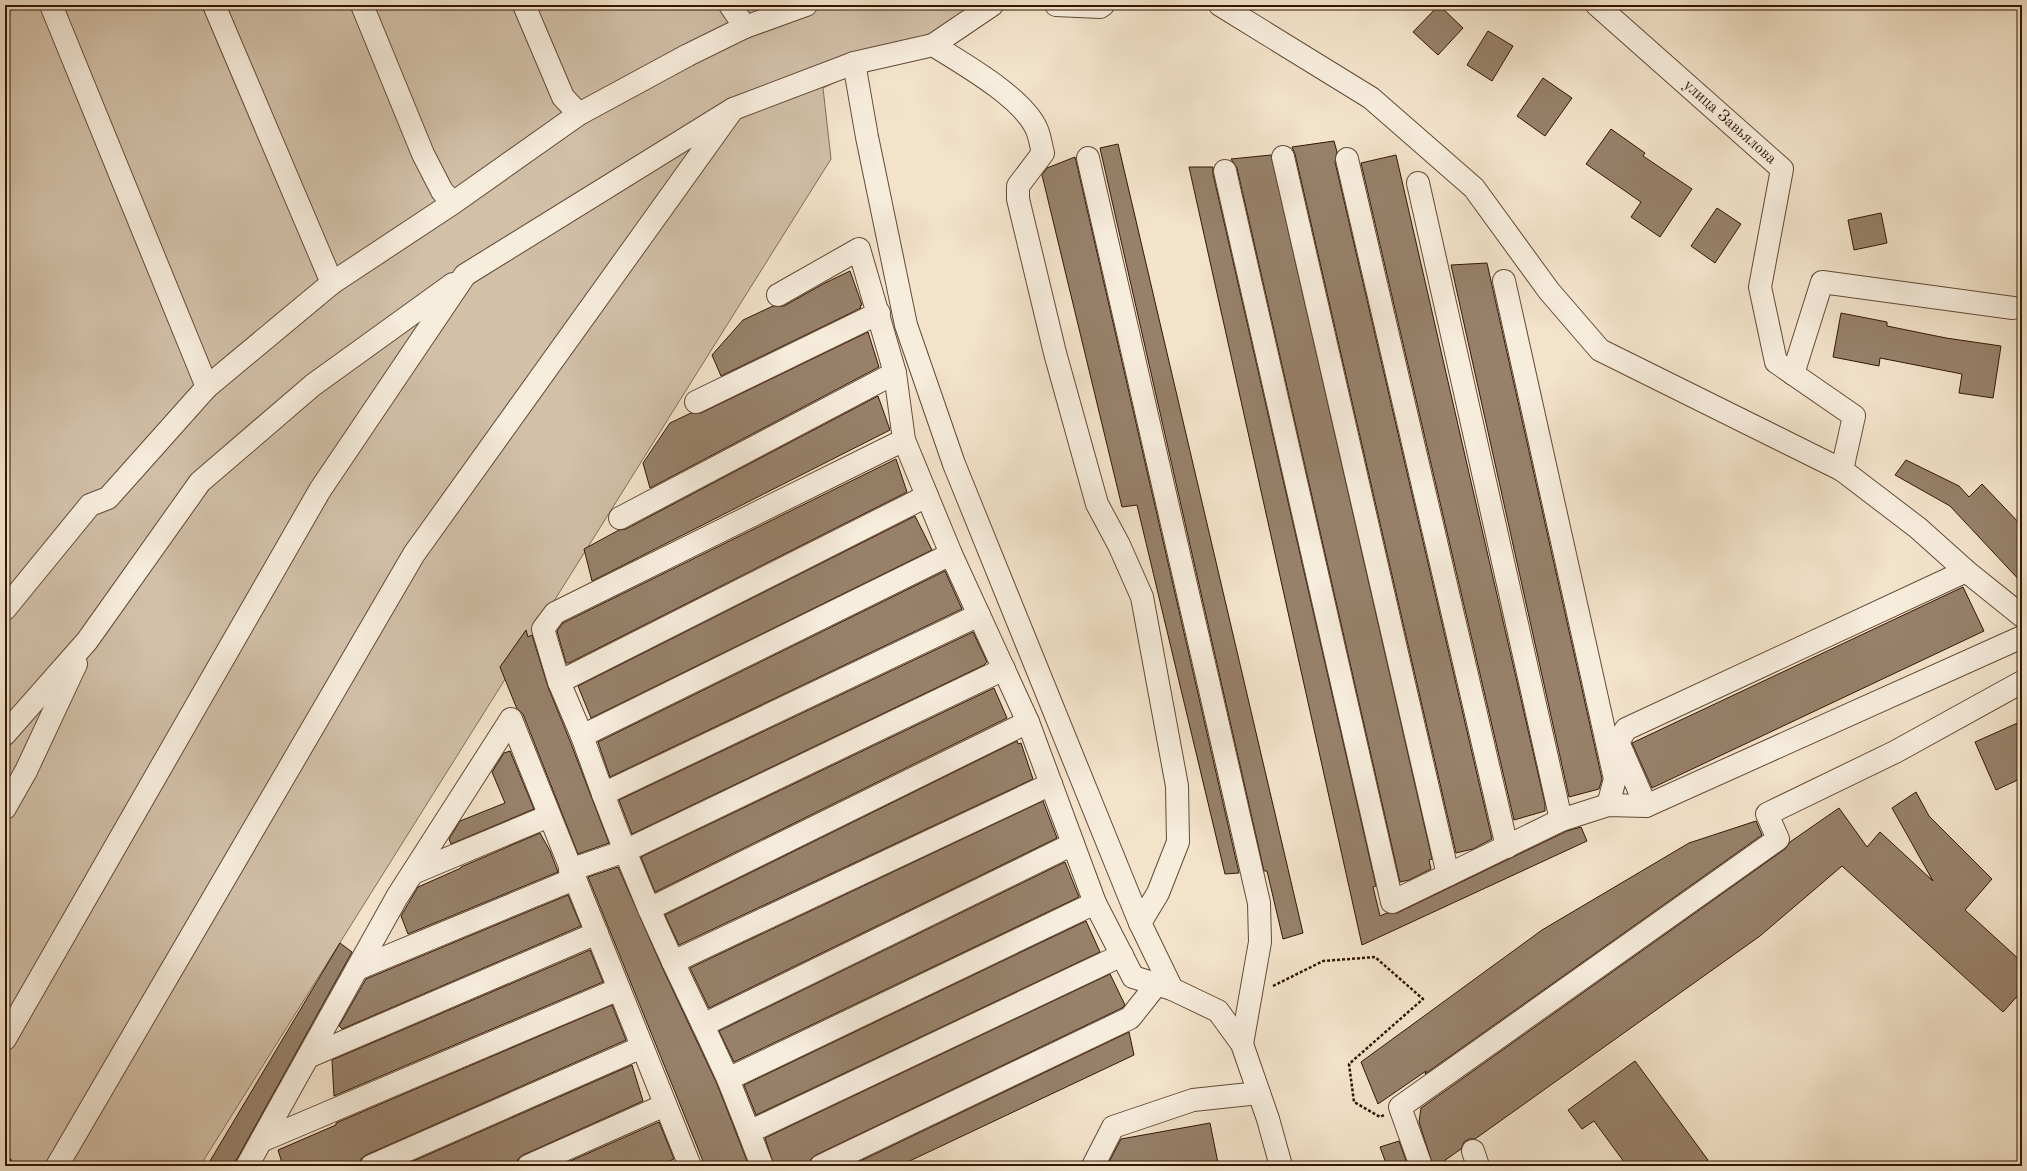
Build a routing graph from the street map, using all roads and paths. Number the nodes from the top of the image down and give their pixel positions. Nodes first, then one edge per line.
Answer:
1 (51, 5) edge
2 (214, 5) edge
3 (362, 5) edge
4 (524, 5) edge
5 (730, 5) edge
6 (806, 5) edge
7 (992, 5) edge
8 (1056, 5) edge
9 (1103, 5) edge
10 (1220, 5) edge
11 (1597, 5) edge
12 (746, 27) junction
13 (933, 45) junction
14 (854, 62) junction
15 (733, 109) junction
16 (579, 114) junction
17 (1283, 157) dead end
18 (1088, 158) dead end
19 (1347, 159) dead end
20 (1225, 171) dead end
21 (1418, 183) dead end
22 (453, 203) junction
23 (465, 275) junction
24 (1504, 281) dead end
25 (332, 283) junction
26 (778, 295) dead end
27 (2013, 308) dead end
28 (879, 313) junction
29 (895, 373) junction
30 (1793, 374) junction
31 (207, 387) junction
32 (696, 402) dead end
33 (904, 440) junction
34 (1842, 470) junction
35 (927, 496) junction
36 (620, 518) dead end
37 (950, 554) junction
38 (1966, 571) junction
39 (5, 609) edge
40 (979, 615) junction
41 (2022, 616) edge
42 (2022, 637) edge
43 (87, 641) junction
44 (1004, 669) junction
45 (559, 682) junction
46 (2022, 682) edge
47 (1028, 722) junction
48 (5, 734) edge
49 (582, 736) junction
50 (1051, 784) junction
51 (603, 794) junction
52 (1608, 805) junction
53 (1646, 806) junction
54 (5, 808) edge
55 (549, 816) junction
56 (1561, 820) junction
57 (1073, 844) junction
58 (1506, 846) junction
59 (624, 851) junction
60 (412, 873) junction
61 (572, 874) junction
62 (1448, 875) junction
63 (1095, 903) junction
64 (649, 909) junction
65 (1140, 923) junction
66 (597, 933) junction
67 (1122, 955) junction
68 (673, 962) junction
69 (357, 969) junction
70 (1164, 987) junction
71 (619, 989) junction
72 (1250, 997) junction
73 (703, 1025) junction
74 (5, 1039) edge
75 (1242, 1044) junction
76 (642, 1047) junction
77 (308, 1057) junction
78 (728, 1079) junction
79 (1259, 1093) junction
80 (665, 1105) junction
81 (1400, 1107) junction
82 (749, 1132) junction
83 (261, 1141) junction
84 (5, 1156) edge
85 (688, 1165) edge
86 (18, 1166) edge
87 (57, 1166) edge
88 (247, 1166) edge
89 (371, 1166) edge
90 (528, 1166) edge
91 (762, 1166) edge
92 (821, 1166) edge
93 (1093, 1166) edge
94 (1281, 1166) edge
95 (1421, 1166) edge

1 - 31 street
2 - 25 street
3 - 22 street
4 - 16 street
5 - 12 street
6 - 12 street
7 - 13 street
8 - 9 street
10 - 34 street
11 - 30 street, улица Завьялова
12 - 16 street
13 - 14 street
13 - 65 street
14 - 15 street
14 - 65 street
15 - 23 street
15 - 87 street
16 - 22 street
17 - 62 street
18 - 72 street
19 - 58 street
20 - 62 street
21 - 56 street
22 - 25 street
23 - 43 street
23 - 74 street
24 - 52 street
25 - 31 street
26 - 28 street
27 - 30 street
28 - 29 street
28 - 32 street
29 - 33 street
29 - 36 street
30 - 34 street, улица Завьялова
31 - 39 street
33 - 35 street
33 - 45 street
34 - 38 street
35 - 37 street
35 - 45 street
37 - 40 street
37 - 49 street
38 - 41 street
38 - 53 street
40 - 44 street
40 - 51 street
42 - 53 street
43 - 48 street
43 - 54 street
44 - 47 street
44 - 59 street
45 - 49 street
46 - 81 street
47 - 50 street
47 - 64 street
49 - 51 street
50 - 57 street
50 - 68 street
51 - 59 street
52 - 53 street
52 - 56 street
55 - 60 street
55 - 60 street
55 - 61 street
56 - 58 street
57 - 63 street
57 - 73 street
58 - 62 street
59 - 61 street
59 - 64 street
60 - 69 street
61 - 66 street
61 - 69 street
63 - 67 street
63 - 78 street
64 - 68 street
65 - 70 street
66 - 71 street
66 - 77 street
67 - 70 street
67 - 82 street
68 - 73 street
69 - 77 street
70 - 75 street
70 - 92 street
71 - 76 street
71 - 83 street
72 - 75 street
72 - 81 path
73 - 78 street
75 - 79 street
76 - 80 street
76 - 89 street
77 - 83 street
78 - 82 street
79 - 93 street
79 - 94 street
80 - 85 street
80 - 90 street
81 - 95 street
82 - 91 street
83 - 88 street
84 - 86 path

